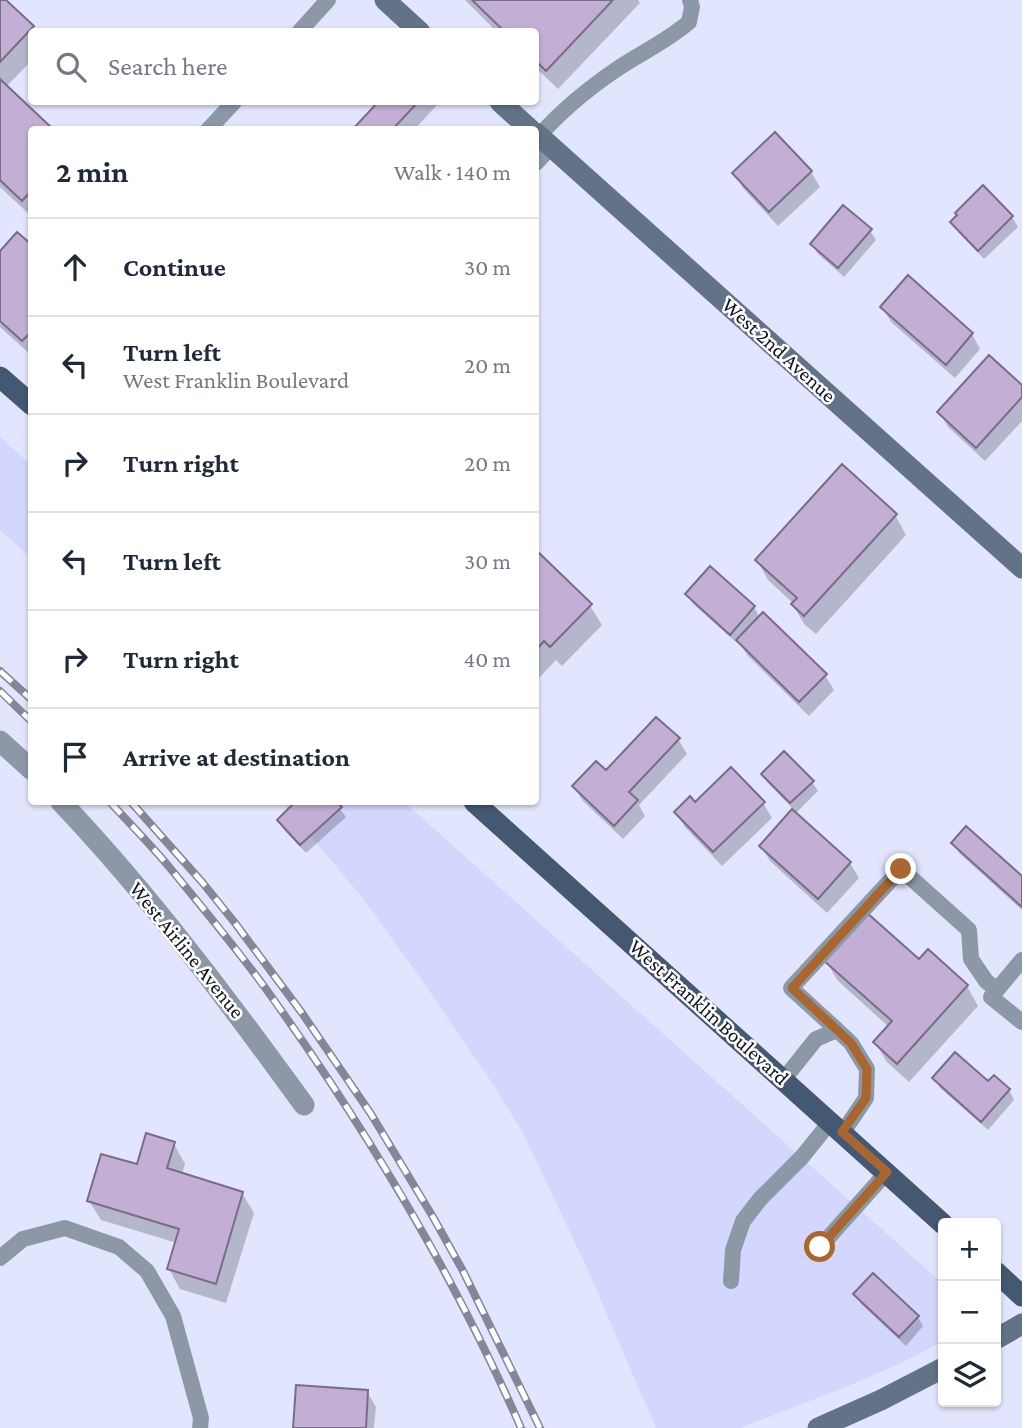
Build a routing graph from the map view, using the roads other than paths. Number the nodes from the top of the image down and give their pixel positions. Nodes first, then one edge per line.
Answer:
1 (328, 0) edge
2 (385, 0) edge
3 (690, 0) edge
4 (303, 28) edge
5 (416, 28) edge
6 (231, 105) edge
7 (503, 105) edge
8 (212, 126) edge
9 (528, 126) edge
10 (539, 136) edge
11 (0, 377) edge
12 (28, 402) edge
13 (1022, 568) edge
14 (0, 741) edge
15 (28, 766) edge
16 (64, 805) edge
17 (477, 805) edge
18 (1022, 960) edge
19 (997, 990) junction
20 (1022, 1022) edge
21 (838, 1030) junction
22 (784, 1079) junction
23 (304, 1105) dead end
24 (837, 1126) junction
25 (887, 1172) junction
26 (938, 1219) edge
27 (820, 1247) dead end
28 (0, 1258) edge
29 (1001, 1277) edge
30 (731, 1281) dead end
31 (1022, 1296) edge
32 (1022, 1324) edge
33 (1001, 1336) edge
34 (938, 1370) edge
35 (200, 1428) edge
36 (818, 1428) edge

1 - 4 lane
2 - 5 street
3 - 10 lane
6 - 8 lane
7 - 9 street, West 2nd Avenue
10 - 13 street, West 2nd Avenue
11 - 12 main road
14 - 15 street
16 - 23 street, West Airline Avenue
17 - 22 main road, West Franklin Boulevard
18 - 19 lane
19 - 20 lane
19 - 21 lane
21 - 22 lane
21 - 24 lane
22 - 24 main road, West Franklin Boulevard
24 - 25 main road, West Franklin Boulevard
24 - 30 lane
25 - 26 main road, West Franklin Boulevard
25 - 27 lane
28 - 35 lane
29 - 31 main road
32 - 33 street
34 - 36 street

